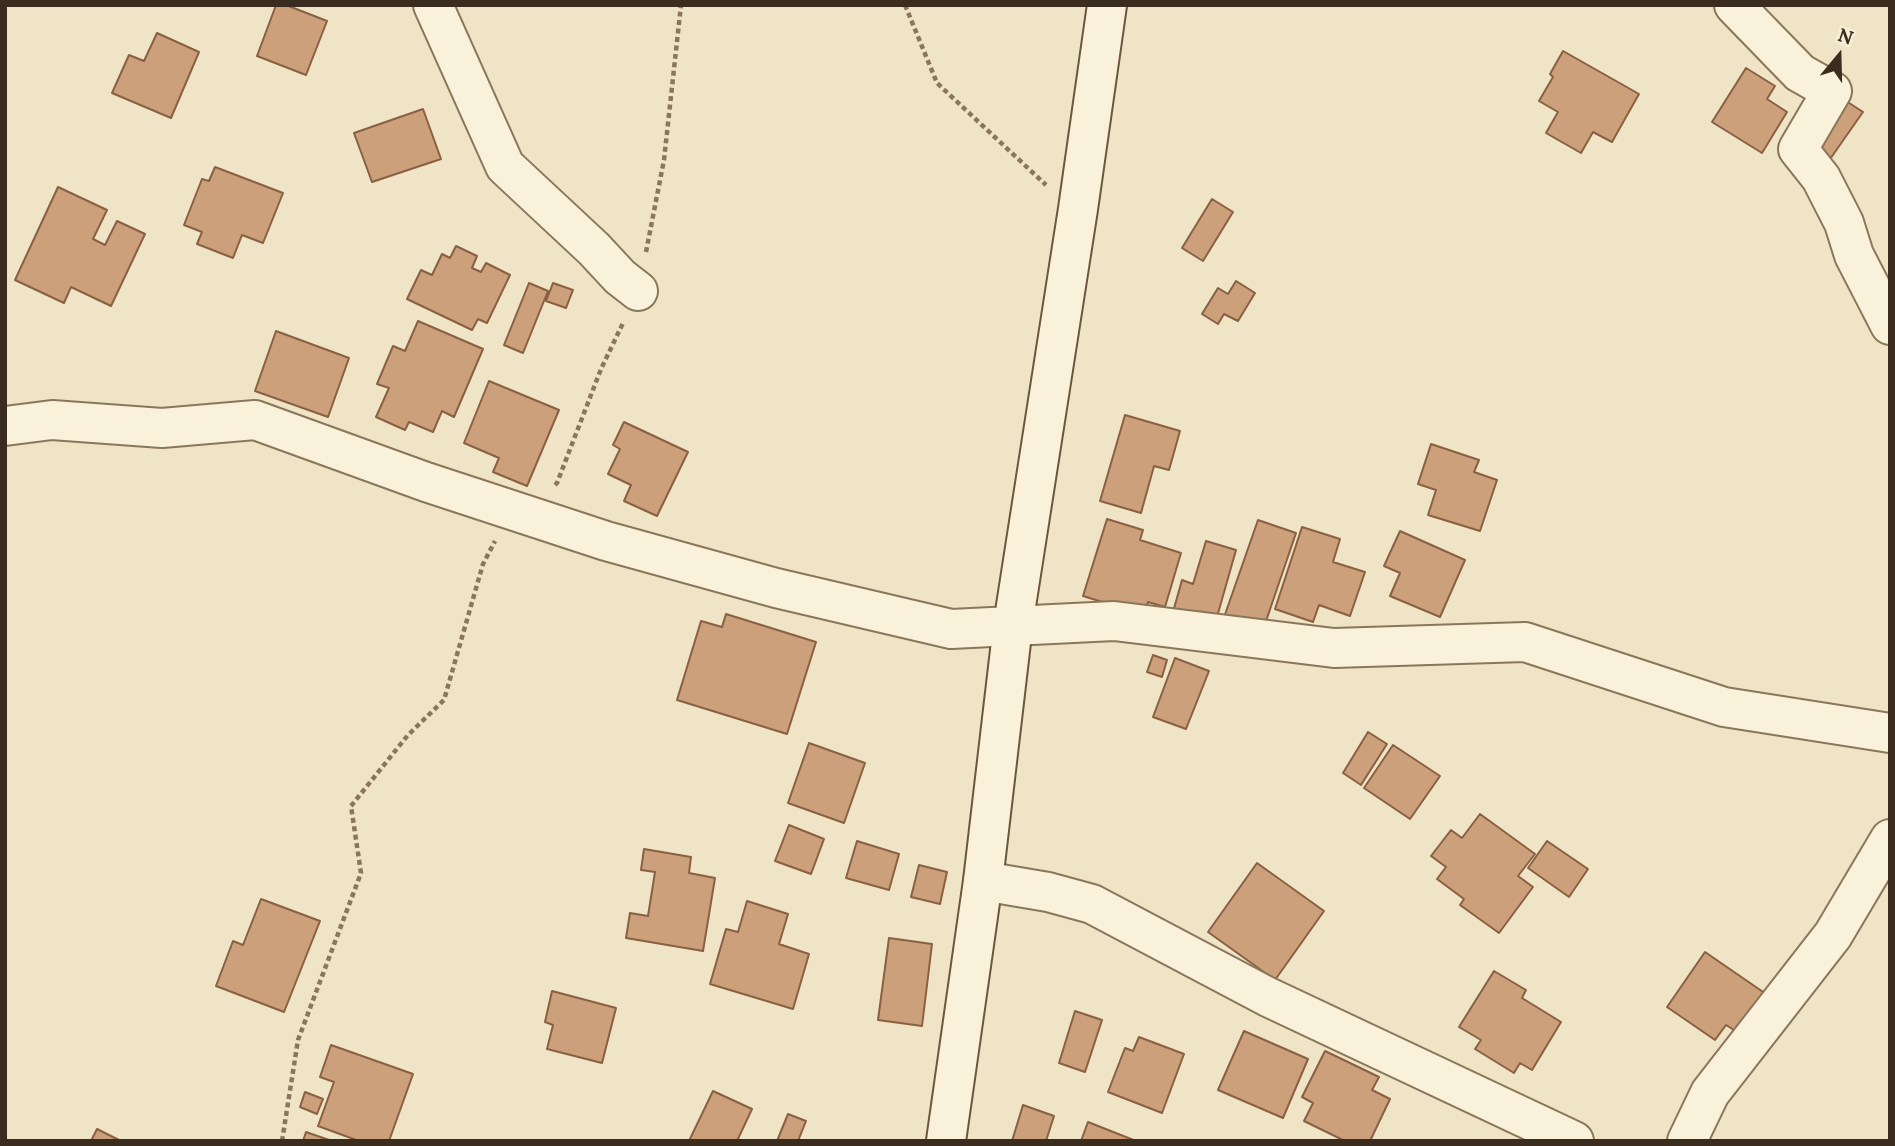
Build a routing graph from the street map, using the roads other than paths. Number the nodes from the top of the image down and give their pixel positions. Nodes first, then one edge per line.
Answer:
1 (433, 5) edge
2 (1107, 5) edge
3 (1734, 5) edge
4 (638, 291) road end
5 (1890, 325) edge
6 (5, 426) edge
7 (1013, 625) junction
8 (1890, 733) edge
9 (1890, 839) edge
10 (983, 881) junction
11 (946, 1141) edge
12 (1574, 1141) edge
13 (1687, 1141) edge

1 - 4 street
2 - 7 street
3 - 5 street
6 - 7 street
7 - 8 street
7 - 10 street
9 - 13 street
10 - 11 street
10 - 12 street

